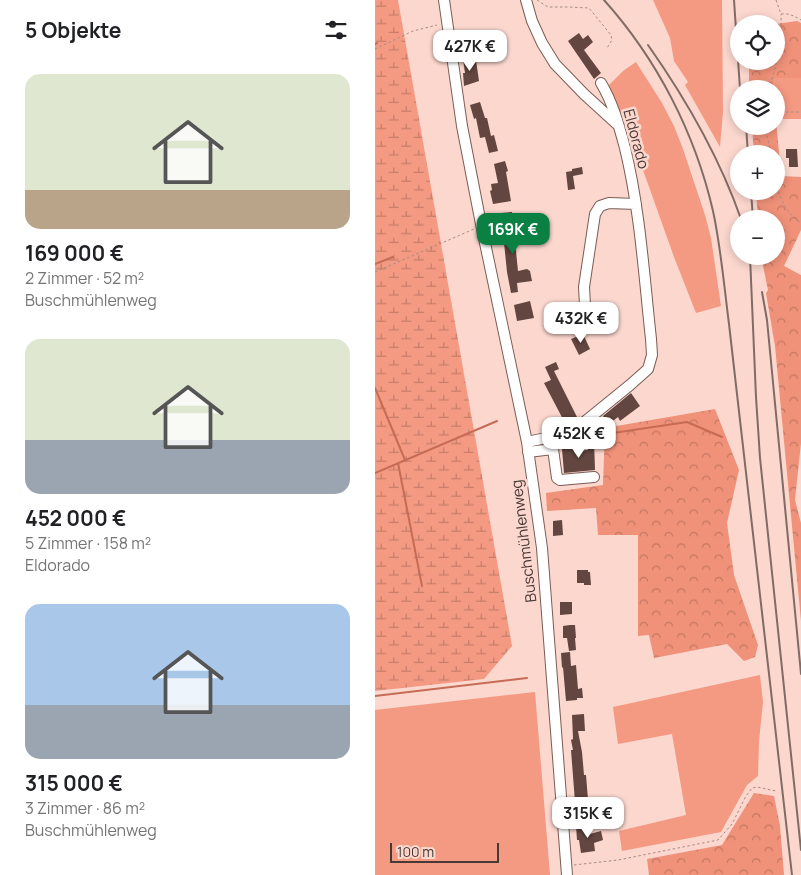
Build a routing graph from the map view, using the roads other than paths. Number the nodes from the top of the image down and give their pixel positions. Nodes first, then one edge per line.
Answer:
1 (444, 0) edge
2 (526, 0) edge
3 (601, 83) dead end
4 (619, 126) junction
5 (636, 204) junction
6 (593, 325) dead end
7 (527, 447) junction
8 (594, 477) dead end
9 (567, 870) edge

1 - 7 street, Buschmühlenweg
2 - 4 street
3 - 4 street, Eldorado
4 - 5 street, Eldorado
5 - 6 street
5 - 7 street, Eldorado
7 - 8 street
7 - 9 street, Buschmühlenweg

